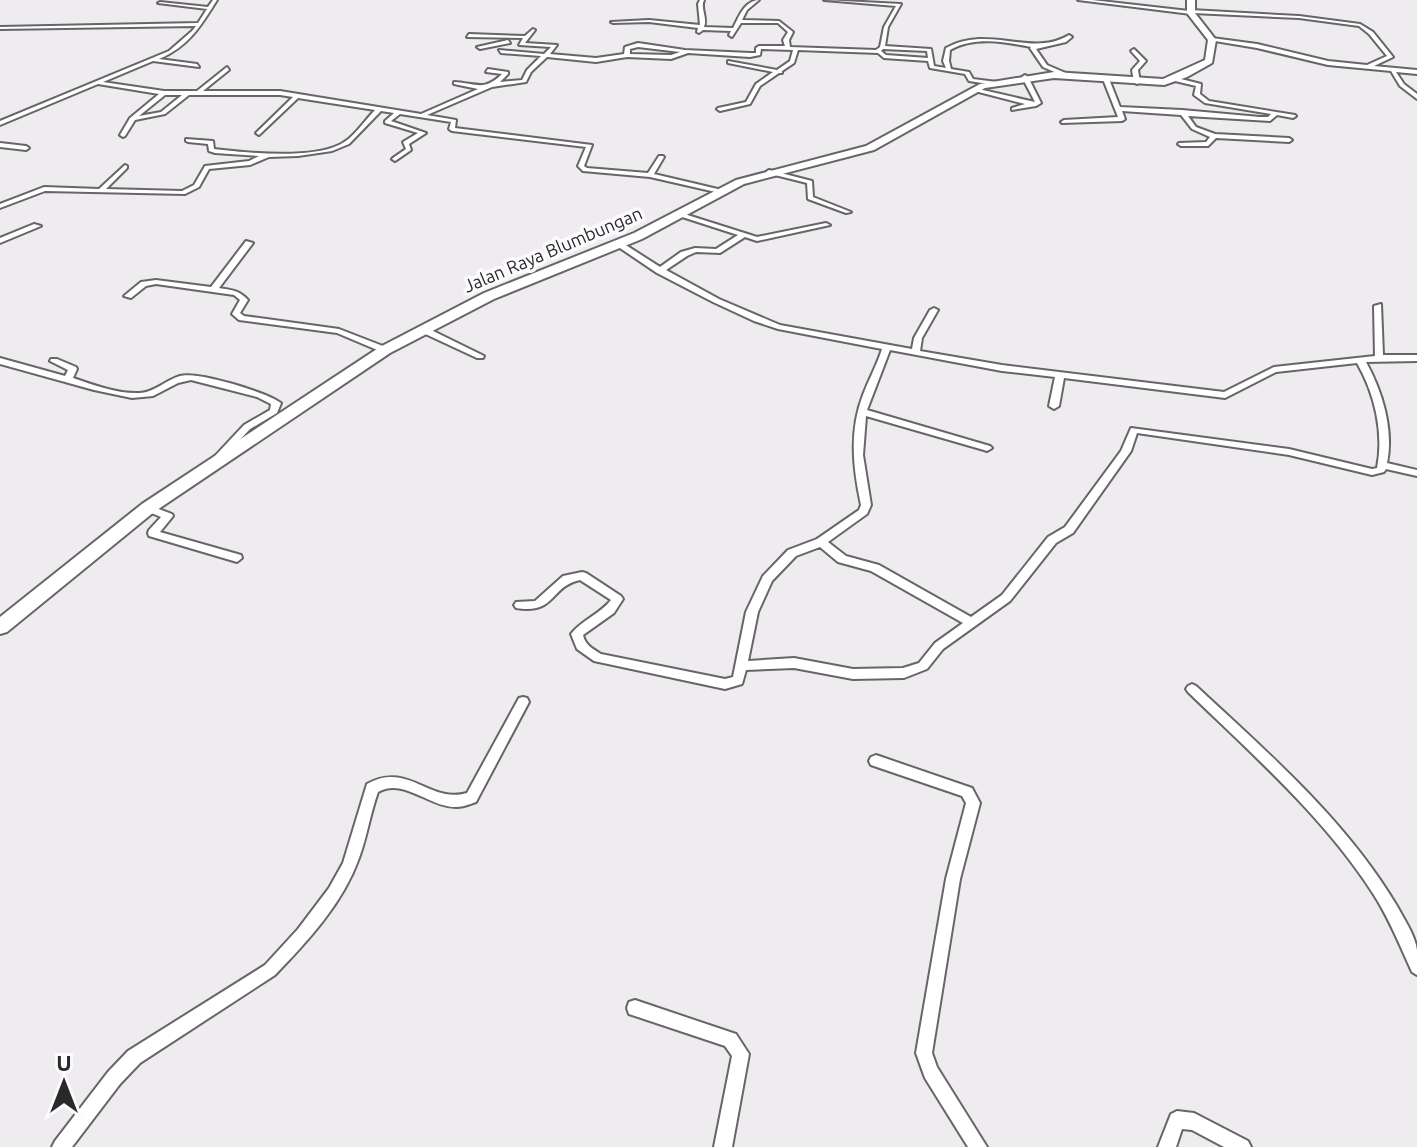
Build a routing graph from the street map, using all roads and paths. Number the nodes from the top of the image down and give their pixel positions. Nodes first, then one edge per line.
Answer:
1 (215, 0) edge
2 (702, 0) edge
3 (757, 0) edge
4 (826, 0) edge
5 (1080, 0) edge
6 (1104, 1) edge
7 (885, 2) edge
8 (160, 3) dead end
9 (208, 8) junction
10 (1191, 8) edge
11 (15, 18) dead end
12 (738, 21) junction
13 (613, 22) dead end
14 (198, 24) junction
15 (0, 27) edge
16 (700, 29) junction
17 (533, 30) dead end
18 (469, 36) dead end
19 (1069, 37) dead end
20 (561, 38) dead end
21 (523, 40) junction
22 (1212, 40) junction
23 (555, 46) junction
24 (1035, 46) junction
25 (480, 47) dead end
26 (792, 48) junction
27 (881, 49) junction
28 (501, 51) dead end
29 (688, 51) junction
30 (1134, 51) dead end
31 (627, 55) junction
32 (755, 55) junction
33 (547, 56) junction
34 (154, 60) junction
35 (931, 60) junction
36 (730, 62) dead end
37 (749, 65) junction
38 (197, 66) dead end
39 (1369, 66) junction
40 (227, 69) dead end
41 (1392, 69) junction
42 (949, 70) junction
43 (488, 71) dead end
44 (780, 72) junction
45 (1417, 72) edge
46 (1066, 75) junction
47 (1025, 77) junction
48 (1106, 79) junction
49 (1173, 79) junction
50 (1137, 82) junction
51 (99, 83) junction
52 (456, 83) dead end
53 (496, 83) junction
54 (995, 83) junction
55 (485, 88) junction
56 (974, 90) junction
57 (188, 92) junction
58 (199, 92) junction
59 (164, 93) junction
60 (298, 95) junction
61 (1417, 97) edge
62 (1034, 105) junction
63 (720, 109) dead end
64 (1014, 109) dead end
65 (1120, 109) junction
66 (379, 110) junction
67 (399, 112) junction
68 (1182, 112) junction
69 (0, 113) edge
70 (1275, 114) junction
71 (420, 115) junction
72 (15, 116) junction
73 (1293, 116) dead end
74 (132, 119) junction
75 (1064, 122) dead end
76 (0, 123) edge
77 (259, 133) dead end
78 (123, 135) dead end
79 (1214, 136) junction
80 (188, 140) dead end
81 (1289, 140) dead end
82 (1181, 144) dead end
83 (0, 145) edge
84 (26, 148) dead end
85 (267, 155) junction
86 (661, 157) dead end
87 (395, 159) dead end
88 (125, 167) dead end
89 (769, 172) junction
90 (650, 175) junction
91 (102, 189) junction
92 (720, 191) junction
93 (0, 206) edge
94 (848, 212) dead end
95 (678, 214) junction
96 (826, 225) dead end
97 (37, 226) dead end
98 (745, 234) junction
99 (0, 241) edge
100 (249, 243) dead end
101 (618, 244) junction
102 (660, 271) junction
103 (214, 289) junction
104 (128, 296) dead end
105 (1378, 306) dead end
106 (934, 310) dead end
107 (422, 329) junction
108 (887, 346) junction
109 (385, 350) junction
110 (916, 352) junction
111 (480, 356) dead end
112 (1379, 358) junction
113 (1417, 358) edge
114 (1360, 360) junction
115 (0, 361) edge
116 (54, 361) dead end
117 (1060, 375) junction
118 (68, 379) junction
119 (1054, 406) dead end
120 (863, 412) junction
121 (987, 448) dead end
122 (213, 464) junction
123 (1383, 465) junction
124 (1417, 473) edge
125 (148, 508) junction
126 (821, 542) junction
127 (237, 558) dead end
128 (520, 605) dead end
129 (972, 623) junction
130 (0, 627) edge
131 (743, 666) junction
132 (1192, 689) dead end
133 (523, 702) dead end
134 (876, 761) dead end
135 (1417, 967) edge
136 (635, 1008) dead end
137 (61, 1147) edge
138 (723, 1147) edge
139 (978, 1147) edge
140 (1167, 1147) edge
141 (1242, 1147) edge

1 - 9 street
2 - 16 street
3 - 12 street
4 - 7 street
5 - 6 street
6 - 10 street
7 - 27 street
8 - 9 street
9 - 14 street
10 - 22 main road
10 - 39 street
11 - 15 street
12 - 16 street
12 - 26 street
13 - 16 street
14 - 15 street
14 - 34 street
17 - 21 street
18 - 21 street
19 - 24 street
20 - 23 street
21 - 23 street
21 - 25 street
22 - 39 street
22 - 49 main road, Jalan Raya Blumbungan
23 - 33 street
24 - 42 street
24 - 46 street
26 - 27 street
26 - 32 street
26 - 44 street
27 - 35 street
27 - 35 street
28 - 33 street
29 - 31 street
29 - 31 street
29 - 32 street
30 - 50 street
31 - 33 street
32 - 37 street
33 - 53 street
34 - 38 street
34 - 51 street
35 - 42 street
36 - 37 street
37 - 44 street
39 - 41 street
40 - 58 street
41 - 45 street
41 - 61 street
42 - 54 street
43 - 53 street
44 - 63 street
46 - 47 main road, Jalan Raya Blumbungan
46 - 48 main road, Jalan Raya Blumbungan
47 - 54 main road, Jalan Raya Blumbungan
47 - 62 street
48 - 50 main road, Jalan Raya Blumbungan
48 - 65 street
49 - 50 main road, Jalan Raya Blumbungan
49 - 70 street
51 - 59 street
51 - 72 street
52 - 55 street
53 - 55 street
54 - 56 main road, Jalan Raya Blumbungan
55 - 71 street
56 - 62 street
56 - 89 main road, Jalan Raya Blumbungan
57 - 58 street
57 - 59 street
57 - 74 street
58 - 60 street
59 - 74 street
60 - 66 street
60 - 77 street
62 - 64 street
65 - 68 street
65 - 75 street
66 - 67 street
66 - 85 street
67 - 71 street
67 - 87 street
68 - 70 street
68 - 79 street
69 - 72 street
70 - 73 street
71 - 90 street
72 - 76 street
74 - 78 street
79 - 81 street
79 - 82 street
80 - 85 street
83 - 84 street
85 - 91 street
86 - 90 street
88 - 91 street
89 - 92 main road, Jalan Raya Blumbungan
89 - 94 street
90 - 92 street
91 - 93 street
92 - 95 main road, Jalan Raya Blumbungan
95 - 98 street
95 - 101 main road, Jalan Raya Blumbungan
96 - 98 street
97 - 99 street
98 - 102 street
100 - 103 street
101 - 102 street
101 - 107 main road, Jalan Raya Blumbungan
102 - 108 street
103 - 104 street
103 - 109 street
105 - 112 street
106 - 110 street
107 - 109 main road, Jalan Raya Blumbungan
107 - 111 street
108 - 110 street
108 - 120 street
109 - 122 main road, Jalan Raya Blumbungan
110 - 117 street
112 - 113 street
112 - 114 street
114 - 117 street
114 - 123 street
115 - 118 street
116 - 118 street
117 - 119 street
118 - 122 street
120 - 121 street
120 - 126 street
122 - 125 main road, Jalan Raya Blumbungan
123 - 124 street
123 - 129 street
125 - 127 street
125 - 130 main road, Jalan Raya Blumbungan
126 - 129 street
126 - 131 street
128 - 131 street
129 - 131 street
132 - 135 street
133 - 137 street
134 - 139 street
136 - 138 street
140 - 141 street

